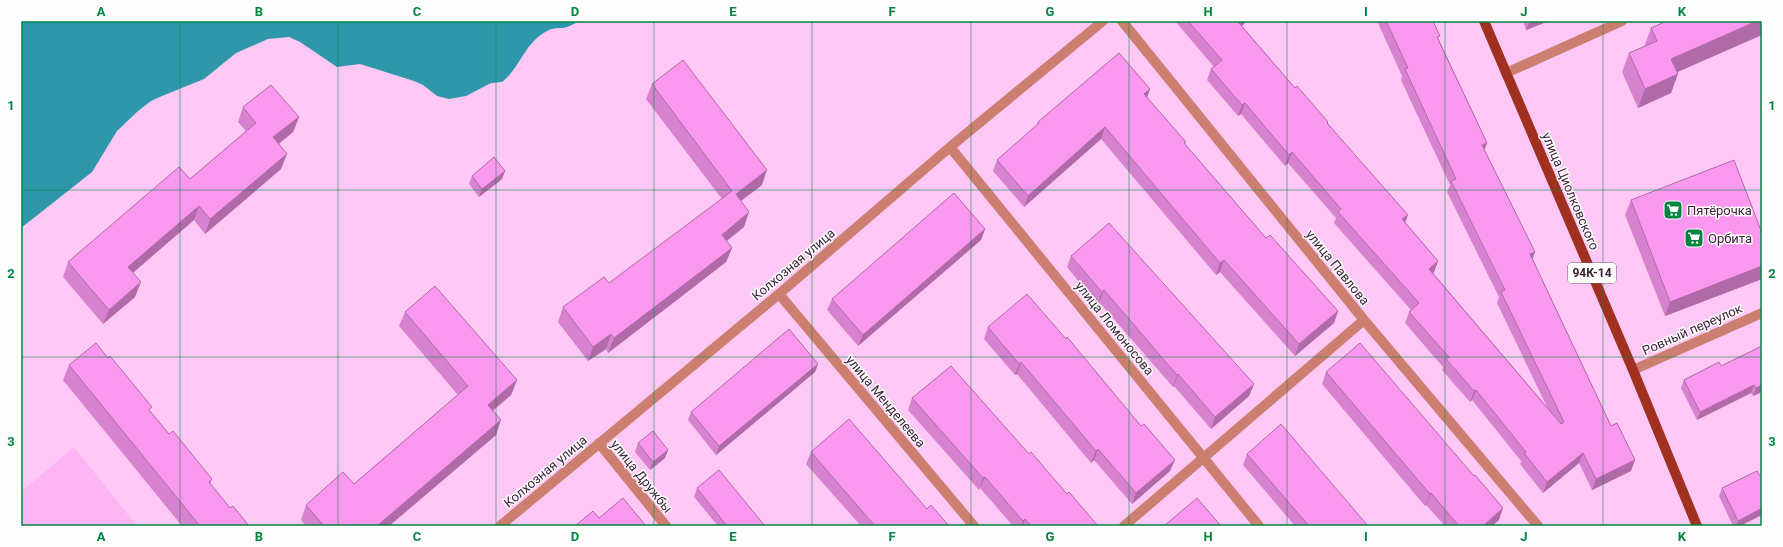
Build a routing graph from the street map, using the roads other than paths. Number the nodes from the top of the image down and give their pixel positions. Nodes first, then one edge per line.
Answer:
1 (1103, 21) edge
2 (1122, 21) edge
3 (1484, 21) edge
4 (1622, 21) edge
5 (1506, 72) junction
6 (950, 147) junction
7 (779, 294) junction
8 (1762, 313) edge
9 (1364, 320) junction
10 (1633, 370) junction
11 (599, 443) junction
12 (1204, 458) junction
13 (500, 526) edge
14 (666, 526) edge
15 (974, 526) edge
16 (1124, 526) edge
17 (1259, 526) edge
18 (1538, 526) edge
19 (1697, 526) edge

1 - 6 street, Колхозная улица
2 - 9 street, улица Павлова
3 - 5 main road, улица Циолковского / 94К-14
4 - 5 street
5 - 10 main road, улица Циолковского / 94К-14
6 - 7 street, Колхозная улица
6 - 12 street, улица Ломоносова
7 - 11 street, Колхозная улица
7 - 15 street, улица Менделеева
8 - 10 street, Ровный переулок
9 - 12 street
9 - 18 street, улица Павлова
10 - 19 main road, улица Циолковского / 94К-14
11 - 13 street, Колхозная улица
11 - 14 street, улица Дружбы
12 - 16 street
12 - 17 street, улица Ломоносова

